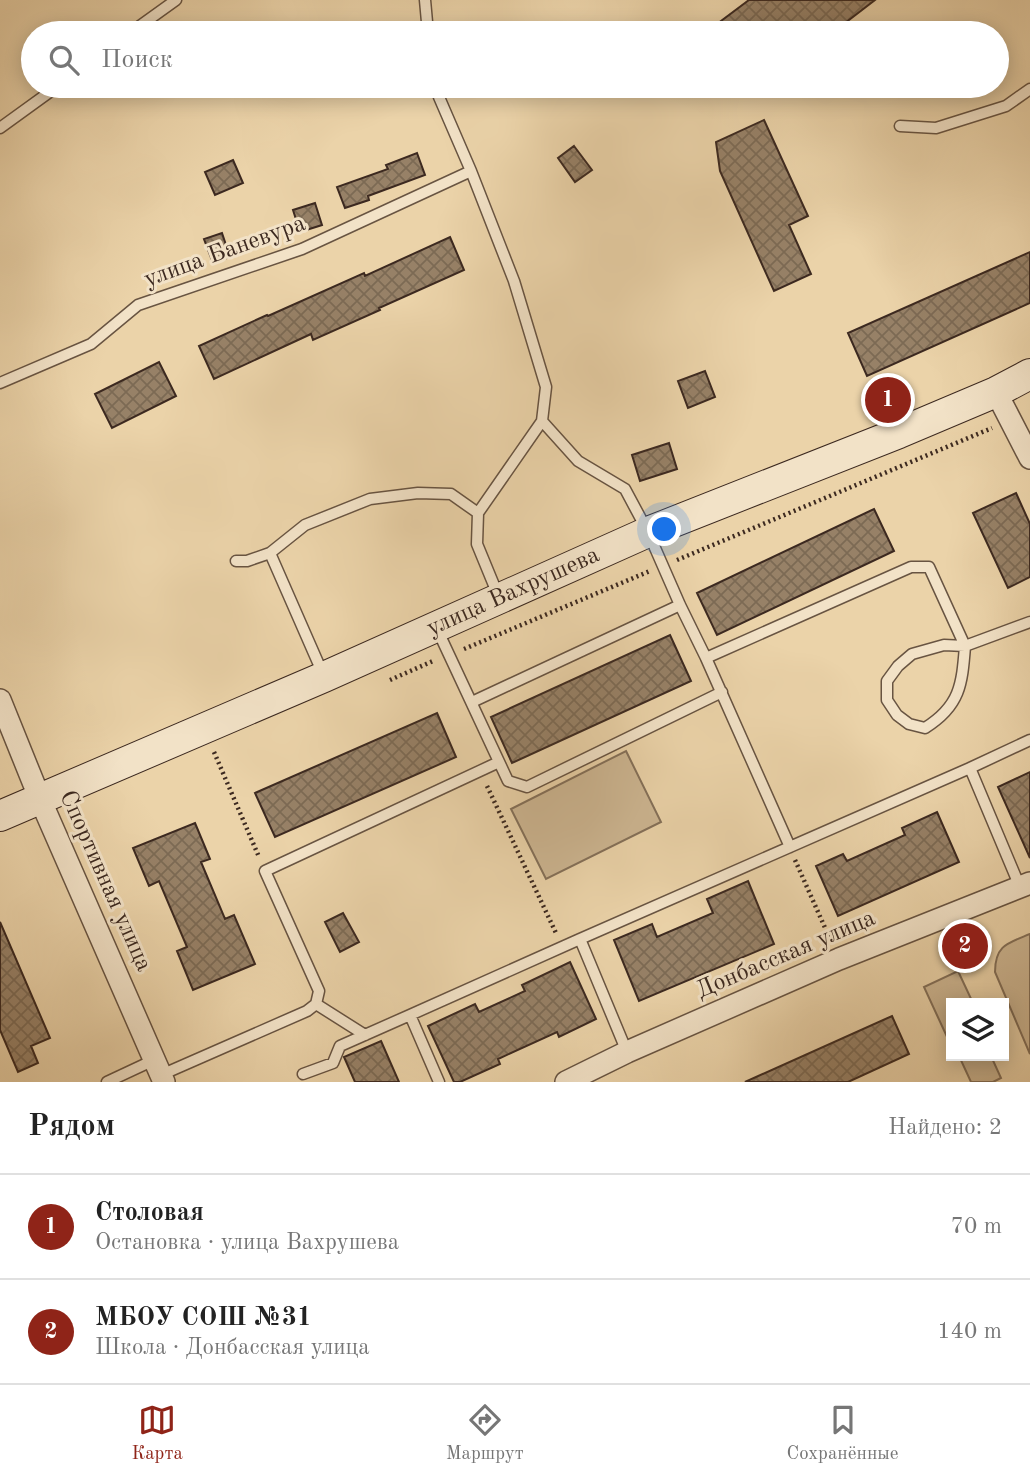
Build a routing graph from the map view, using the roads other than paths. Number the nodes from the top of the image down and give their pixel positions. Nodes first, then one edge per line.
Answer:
1 (176, 0) edge
2 (425, 0) edge
3 (147, 21) edge
4 (427, 21) edge
5 (1030, 89) edge
6 (41, 98) edge
7 (439, 98) edge
8 (900, 125) dead end
9 (0, 128) edge
10 (471, 171) junction
11 (1030, 374) edge
12 (0, 383) edge
13 (996, 392) junction
14 (541, 421) junction
15 (1030, 458) edge
16 (478, 513) junction
17 (648, 533) junction
18 (270, 553) junction
19 (236, 561) dead end
20 (499, 598) junction
21 (680, 605) junction
22 (1030, 622) edge
23 (436, 626) junction
24 (965, 646) junction
25 (706, 658) junction
26 (324, 677) junction
27 (722, 692) junction
28 (0, 700) edge
29 (472, 702) junction
30 (1030, 740) edge
31 (499, 762) junction
32 (970, 768) junction
33 (40, 799) junction
34 (0, 816) edge
35 (790, 848) junction
36 (1025, 885) edge
37 (580, 939) junction
38 (316, 1004) junction
39 (410, 1015) junction
40 (365, 1035) junction
41 (627, 1052) junction
42 (160, 1072) edge
43 (303, 1074) dead end
44 (107, 1082) edge
45 (439, 1082) edge
46 (566, 1082) edge

1 - 3 lane
2 - 4 lane
5 - 8 lane
6 - 9 lane
7 - 10 lane
10 - 12 lane, улица Баневура
10 - 14 lane
11 - 13 main road, улица Вахрушева
13 - 15 street
13 - 17 main road, улица Вахрушева
14 - 16 lane
14 - 17 lane
16 - 18 lane
16 - 20 lane
17 - 20 main road, улица Вахрушева
17 - 21 lane
18 - 19 lane
18 - 26 lane
20 - 23 main road, улица Вахрушева
21 - 25 lane
21 - 29 lane
22 - 24 lane
23 - 26 main road, улица Вахрушева
23 - 29 lane
24 - 24 lane
24 - 25 lane
25 - 27 lane
26 - 33 main road, улица Вахрушева
27 - 31 lane
27 - 35 lane
28 - 33 street, Спортивная улица
29 - 31 lane
30 - 32 lane
31 - 38 lane
32 - 35 lane
32 - 36 lane
33 - 34 main road, улица Вахрушева
33 - 42 street, Спортивная улица
35 - 37 lane
36 - 41 street, Донбасская улица
37 - 39 lane
37 - 41 lane
38 - 40 lane
38 - 42 lane
39 - 40 lane
39 - 45 lane
40 - 43 lane
41 - 46 street, Донбасская улица
42 - 44 lane

